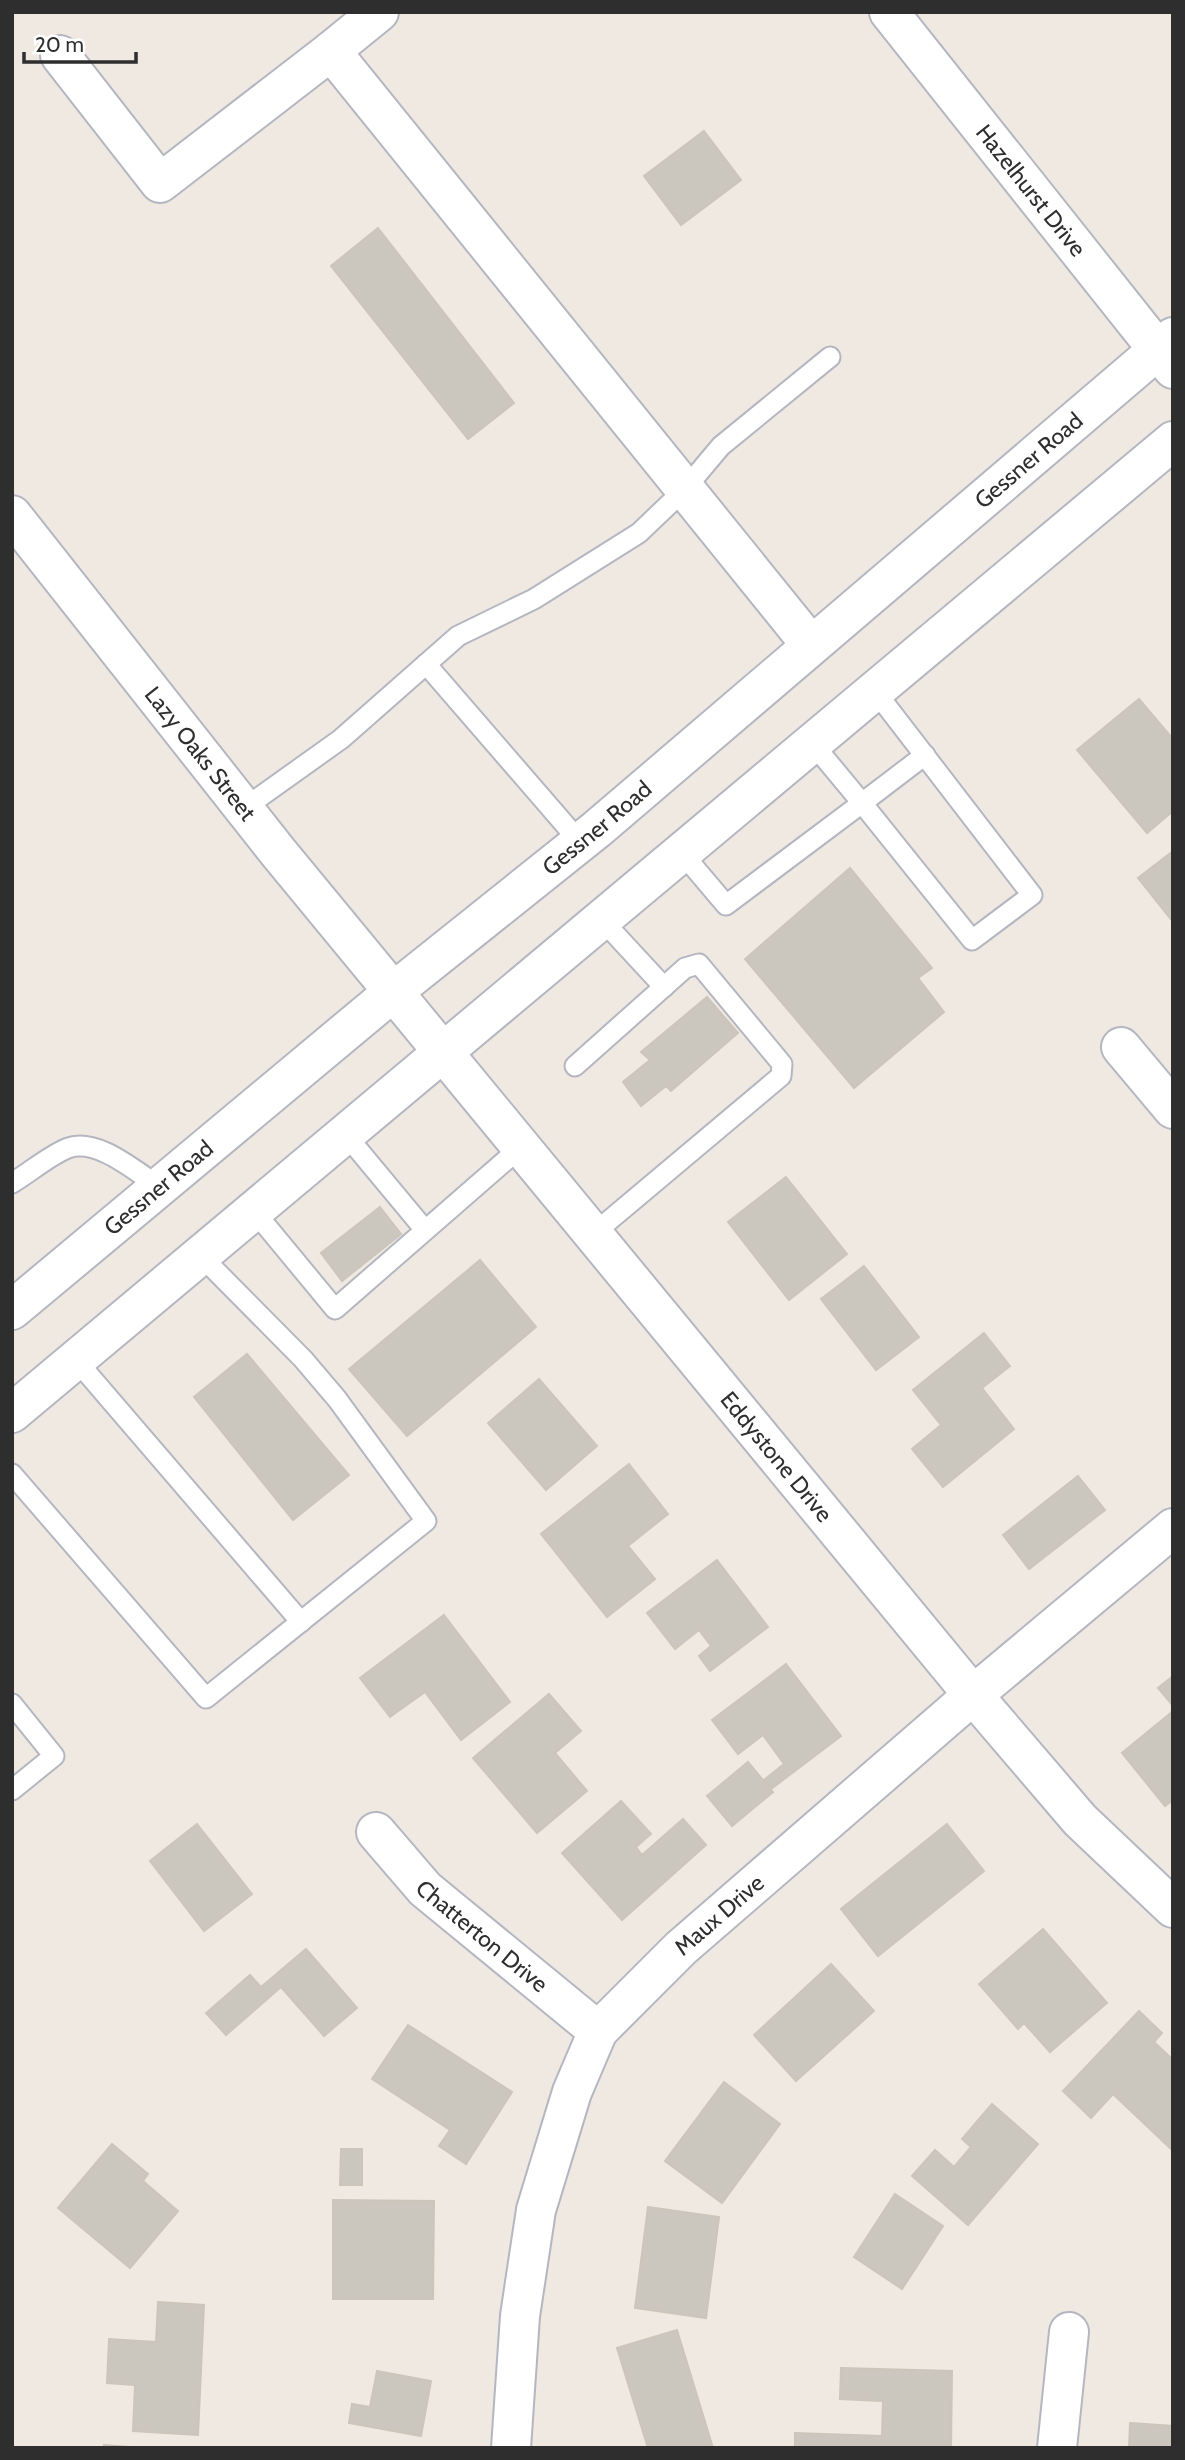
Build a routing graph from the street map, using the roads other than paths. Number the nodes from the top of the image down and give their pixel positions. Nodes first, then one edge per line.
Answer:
1 (379, 12) edge
2 (889, 12) edge
3 (331, 51) junction
4 (60, 55) dead end
5 (1167, 352) edge
6 (830, 357) dead end
7 (1173, 441) edge
8 (684, 490) junction
9 (12, 515) edge
10 (811, 645) junction
11 (426, 664) junction
12 (875, 691) junction
13 (813, 744) junction
14 (925, 755) junction
15 (862, 803) junction
16 (243, 809) junction
17 (580, 842) junction
18 (682, 853) junction
19 (602, 920) junction
20 (664, 987) junction
21 (393, 992) junction
22 (1121, 1047) dead end
23 (444, 1053) junction
24 (575, 1066) dead end
25 (1173, 1109) edge
26 (346, 1135) junction
27 (521, 1147) junction
28 (12, 1183) edge
29 (160, 1186) junction
30 (254, 1211) junction
31 (425, 1230) junction
32 (593, 1234) junction
33 (201, 1255) junction
34 (12, 1310) edge
35 (76, 1360) junction
36 (12, 1413) edge
37 (12, 1474) edge
38 (1173, 1528) edge
39 (301, 1622) junction
40 (972, 1695) junction
41 (12, 1704) edge
42 (12, 1790) edge
43 (376, 1832) dead end
44 (1173, 1908) edge
45 (598, 2031) junction
46 (1069, 2332) dead end
47 (510, 2448) edge
48 (1057, 2448) edge

1 - 3 street
2 - 5 street, Hazelhurst Drive
3 - 4 street
3 - 8 street
5 - 10 street, Gessner Road
6 - 8 lane
7 - 12 street
8 - 10 street
8 - 11 lane
9 - 16 street, Lazy Oaks Street
10 - 17 street, Gessner Road
11 - 16 lane
11 - 17 lane
12 - 13 street
12 - 14 lane
13 - 15 lane
13 - 18 street
14 - 15 lane
14 - 15 lane
15 - 18 lane
16 - 21 street, Lazy Oaks Street
17 - 21 street, Gessner Road
18 - 19 street
19 - 20 lane
19 - 23 street
20 - 24 lane
20 - 32 lane
21 - 23 street, Eddystone Drive
21 - 29 street, Gessner Road
22 - 25 street
23 - 26 street
23 - 27 street, Eddystone Drive
26 - 30 street
26 - 31 lane
27 - 31 lane
27 - 32 street, Eddystone Drive
28 - 29 lane
29 - 34 street, Gessner Road
30 - 31 lane
30 - 33 street
32 - 40 street, Eddystone Drive
33 - 35 street
33 - 39 lane
35 - 36 street
35 - 39 lane
37 - 39 lane
38 - 40 street, Maux Drive
40 - 44 street, Eddystone Drive
40 - 45 street, Maux Drive
41 - 42 lane
43 - 45 street, Chatterton Drive
45 - 47 street, Maux Drive
46 - 48 street

